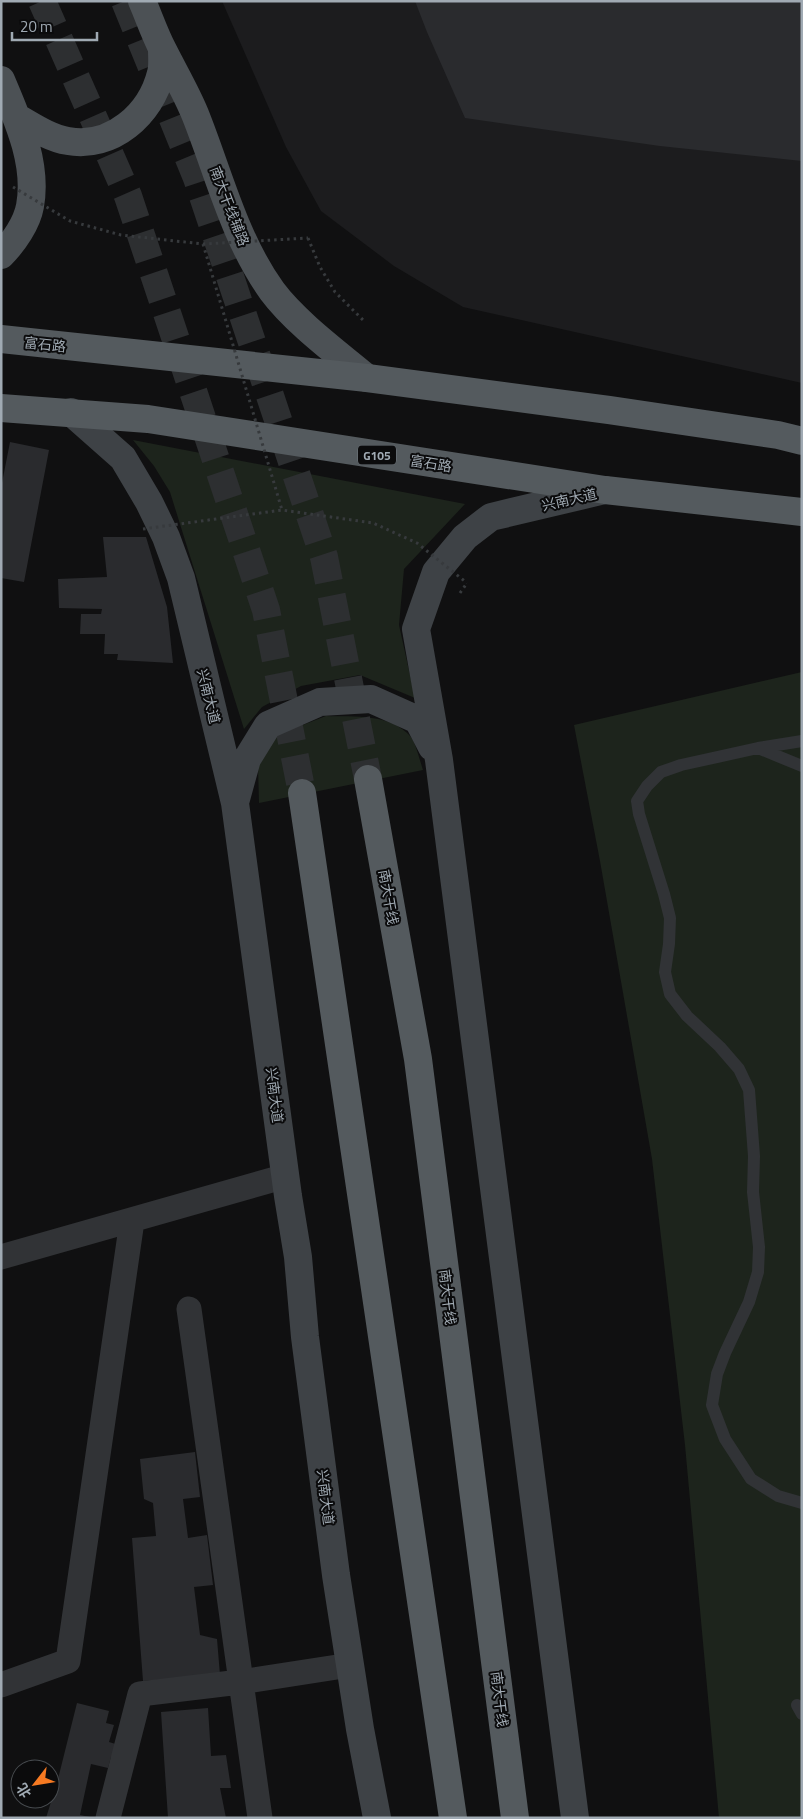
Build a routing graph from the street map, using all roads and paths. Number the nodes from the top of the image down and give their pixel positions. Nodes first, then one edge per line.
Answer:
1 (142, 1) edge
2 (162, 50) junction
3 (1, 80) edge
4 (16, 117) junction
5 (13, 187) dead end
6 (203, 244) junction
7 (1, 255) edge
8 (364, 321) dead end
9 (1, 339) edge
10 (367, 378) junction
11 (1, 408) edge
12 (71, 412) junction
13 (802, 441) edge
14 (605, 490) junction
15 (282, 510) junction
16 (802, 512) edge
17 (143, 529) dead end
18 (467, 583) dead end
19 (802, 741) edge
20 (758, 748) junction
21 (439, 760) junction
22 (802, 766) edge
23 (368, 779) tunnel mouth
24 (302, 793) tunnel mouth
25 (235, 803) junction
26 (286, 1176) junction
27 (132, 1221) junction
28 (1, 1258) edge
29 (188, 1309) dead end
30 (802, 1503) edge
31 (350, 1665) junction
32 (240, 1682) junction
33 (1, 1685) edge
34 (108, 1818) edge
35 (260, 1818) edge
36 (378, 1818) edge
37 (454, 1818) edge
38 (515, 1818) edge
39 (574, 1818) edge

1 - 2 main road, 南大干线辅路
2 - 4 main road
2 - 10 main road, 南大干线辅路
3 - 4 main road
4 - 7 main road
5 - 6 path, bridge
6 - 8 path, bridge
6 - 15 path, bridge
9 - 10 highway, 富石路
10 - 13 highway, 富石路
11 - 12 highway, 富石路 / G105
12 - 14 highway, 富石路 / G105
12 - 25 main road, 兴南大道
14 - 16 highway, 富石路 / G105
14 - 21 main road, 兴南大道
15 - 17 path, bridge
15 - 18 path, bridge
19 - 20 lane
20 - 22 lane
20 - 30 lane
21 - 25 main road
21 - 39 main road, 兴南大道
23 - 38 highway, 南大干线
24 - 37 highway
25 - 26 main road, 兴南大道
26 - 27 street
26 - 31 main road, 兴南大道
27 - 28 street
27 - 33 street
29 - 32 street
31 - 32 street
31 - 36 main road, 兴南大道
32 - 34 street
32 - 35 street

